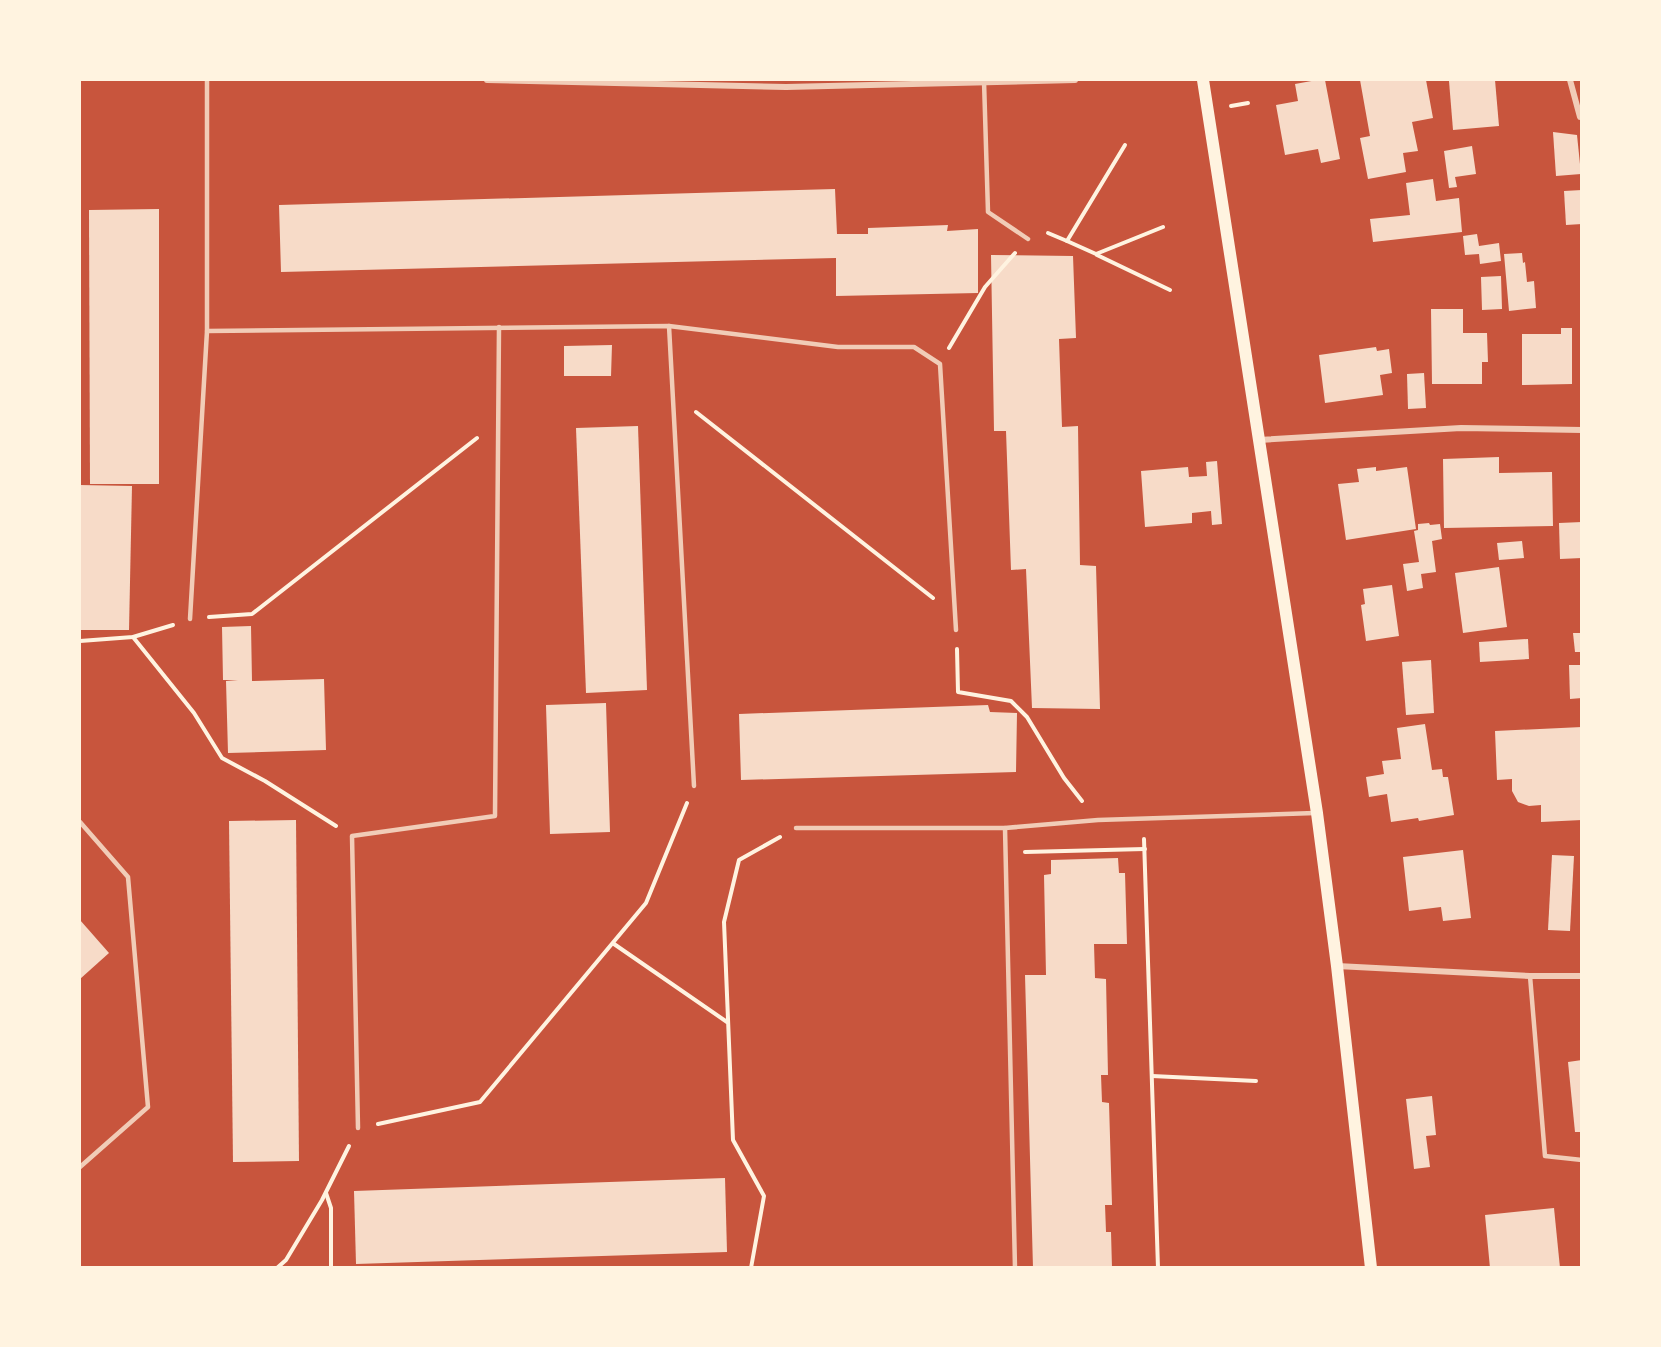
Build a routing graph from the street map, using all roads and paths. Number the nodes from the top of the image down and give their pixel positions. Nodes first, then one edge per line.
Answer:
1 (207, 80) edge
2 (488, 80) edge
3 (786, 80) edge
4 (1075, 80) edge
5 (1203, 80) edge
6 (1570, 80) edge
7 (984, 81) junction
8 (786, 87) junction
9 (1248, 103) dead end
10 (1228, 107) dead end
11 (1580, 117) edge
12 (1125, 145) dead end
13 (1163, 227) dead end
14 (1028, 239) junction
15 (1067, 241) junction
16 (1096, 254) junction
17 (1170, 290) dead end
18 (669, 326) junction
19 (499, 327) junction
20 (207, 331) junction
21 (940, 364) junction
22 (673, 394) junction
23 (498, 422) junction
24 (1581, 430) edge
25 (1259, 440) junction
26 (955, 615) junction
27 (190, 619) junction
28 (956, 630) joint
29 (133, 637) junction
30 (80, 640) edge
31 (694, 786) joint
32 (1317, 813) junction
33 (1098, 820) junction
34 (1143, 820) junction
35 (80, 822) edge
36 (796, 828) joint
37 (1005, 828) junction
38 (352, 836) junction
39 (1145, 849) junction
40 (1005, 852) junction
41 (614, 944) junction
42 (1337, 966) junction
43 (1530, 976) junction
44 (1581, 976) edge
45 (728, 1023) junction
46 (1152, 1076) junction
47 (1256, 1081) dead end
48 (358, 1128) junction
49 (1581, 1160) edge
50 (80, 1167) edge
51 (326, 1192) junction
52 (277, 1268) edge
53 (331, 1268) edge
54 (751, 1268) edge
55 (1015, 1268) edge
56 (1158, 1268) edge
57 (1371, 1268) edge

1 - 20 lane
2 - 8 street
3 - 8 street
4 - 7 street
5 - 25 main road
6 - 11 street
7 - 8 street
7 - 14 lane
9 - 10 path
12 - 15 path
13 - 16 path
14 - 15 path
14 - 21 path
15 - 16 path
16 - 17 path
18 - 19 lane
18 - 21 lane
18 - 22 lane
19 - 20 lane
19 - 23 lane
20 - 27 lane
21 - 26 lane
22 - 26 path
22 - 31 lane
23 - 27 path
23 - 38 lane
24 - 25 street
25 - 32 main road
26 - 28 lane
27 - 29 path
28 - 33 path
29 - 30 path
29 - 38 path
31 - 41 path
32 - 34 lane
32 - 42 main road
33 - 34 lane
33 - 37 lane
34 - 39 path
35 - 50 lane
36 - 37 lane
36 - 45 path
37 - 40 lane
38 - 48 lane
39 - 40 path
39 - 46 path
40 - 55 lane
41 - 45 path
41 - 48 path
42 - 43 street
42 - 57 main road
43 - 44 street
43 - 49 lane
45 - 54 path
46 - 47 path
46 - 56 path
48 - 51 path
51 - 52 path
51 - 53 path

